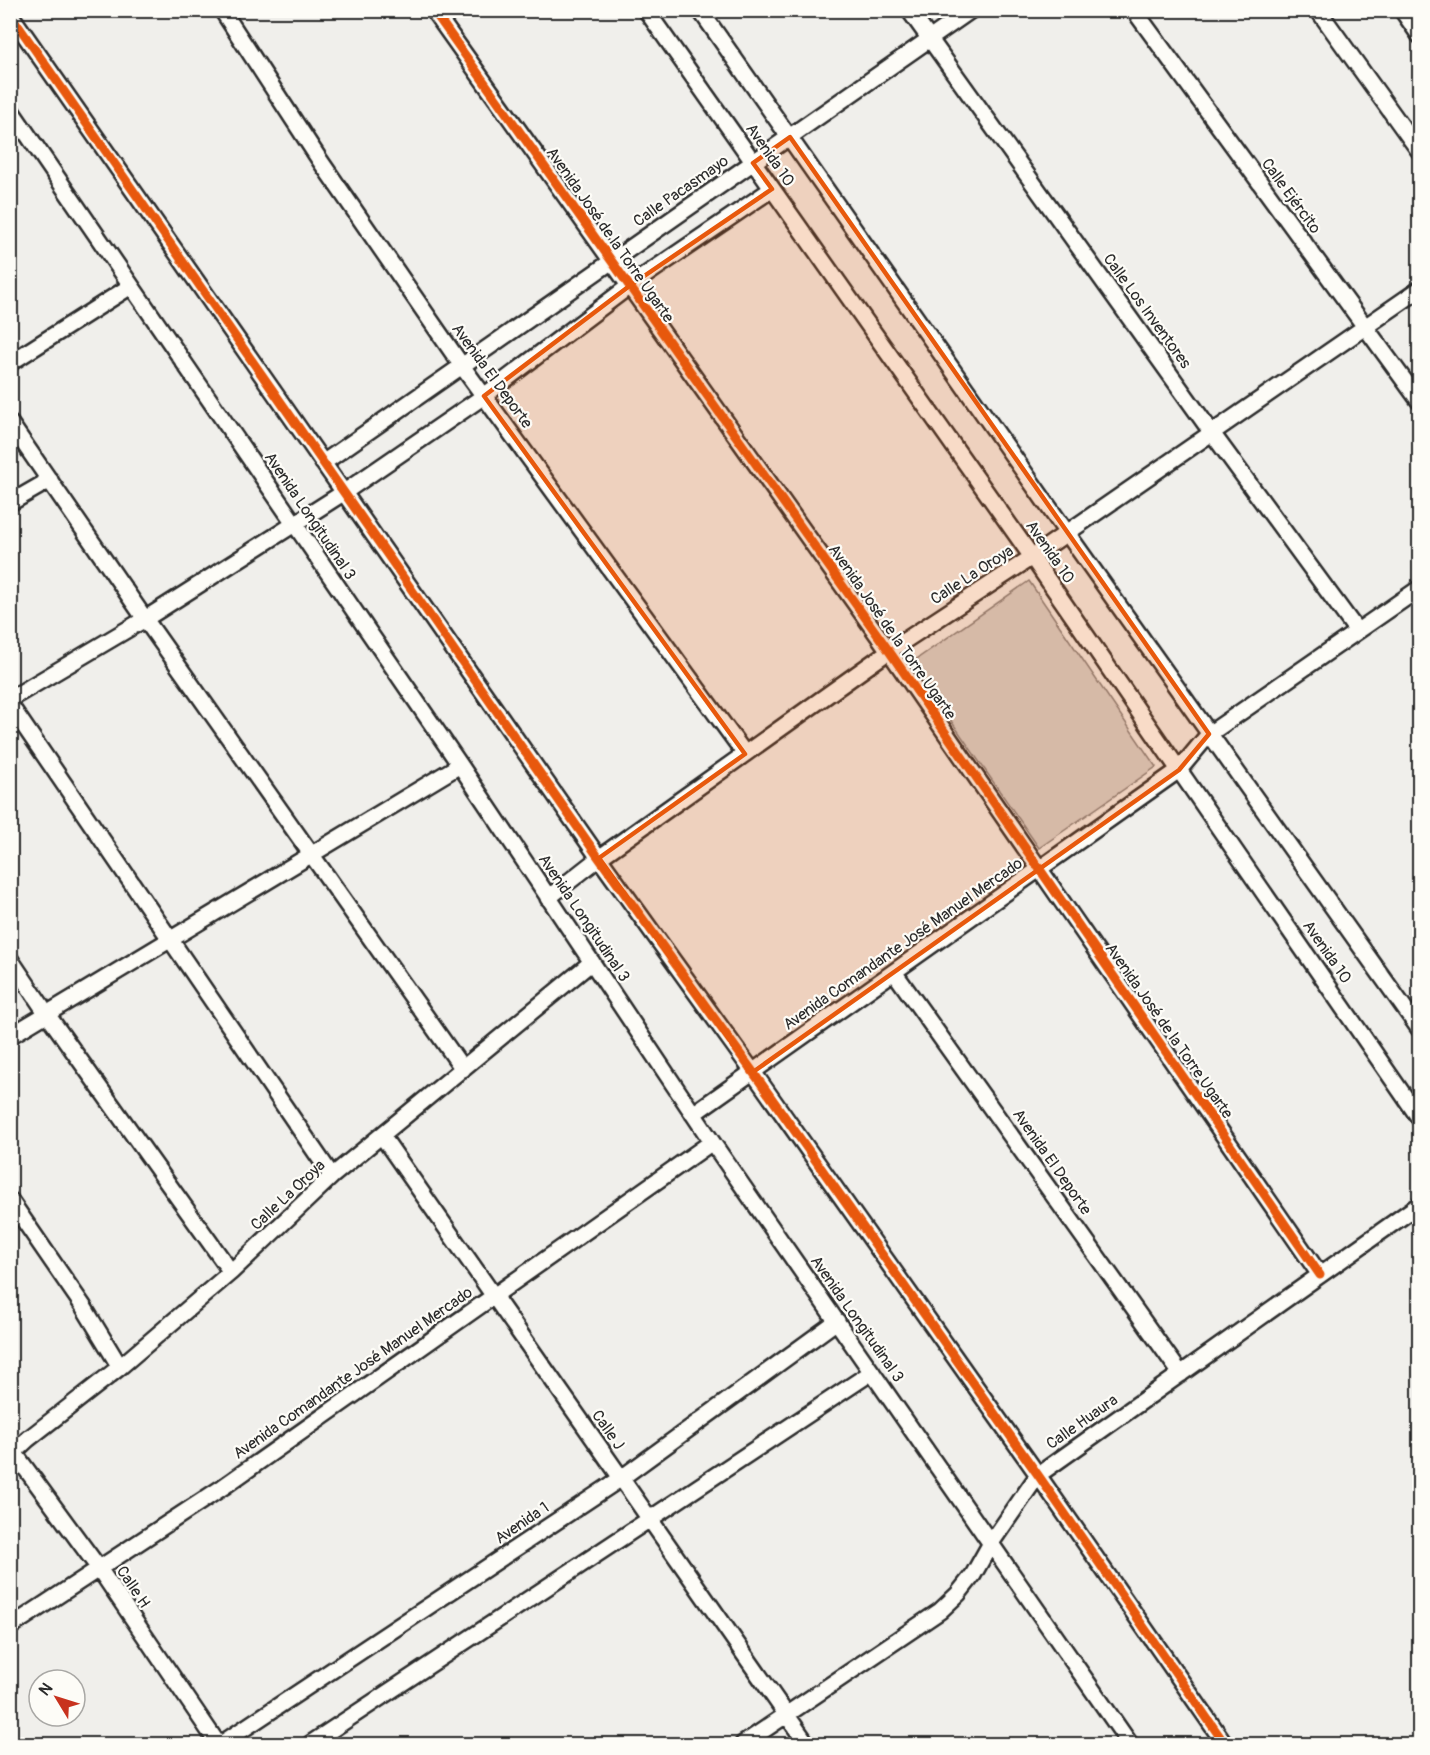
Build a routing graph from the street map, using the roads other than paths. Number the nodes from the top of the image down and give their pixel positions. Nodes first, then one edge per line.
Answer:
1 (222, 10) edge
2 (433, 10) edge
3 (646, 10) edge
4 (700, 10) edge
5 (909, 10) edge
6 (971, 10) edge
7 (1134, 10) edge
8 (1318, 10) edge
9 (1402, 10) edge
10 (10, 14) edge
11 (1419, 36) edge
12 (930, 39) junction
13 (10, 109) edge
14 (790, 137) junction
15 (1419, 152) edge
16 (753, 163) junction
17 (772, 189) junction
18 (611, 262) junction
19 (131, 286) junction
20 (628, 287) junction
21 (1419, 289) edge
22 (1365, 327) junction
23 (10, 363) edge
24 (462, 366) junction
25 (484, 396) junction
26 (1419, 402) edge
27 (10, 423) edge
28 (1212, 433) junction
29 (323, 464) junction
30 (50, 480) junction
31 (344, 493) junction
32 (10, 503) edge
33 (295, 524) junction
34 (1067, 533) junction
35 (1032, 557) junction
36 (1419, 588) edge
37 (145, 619) junction
38 (1357, 631) junction
39 (889, 651) junction
40 (10, 699) edge
41 (10, 705) edge
42 (1209, 734) junction
43 (745, 754) junction
44 (460, 765) junction
45 (1179, 770) junction
46 (312, 855) junction
47 (599, 858) junction
48 (1038, 870) junction
49 (549, 898) junction
50 (170, 940) junction
51 (10, 959) edge
52 (592, 962) junction
53 (894, 972) junction
54 (47, 1014) junction
55 (1419, 1030) edge
56 (10, 1036) edge
57 (463, 1068) junction
58 (753, 1072) junction
59 (693, 1114) junction
60 (1419, 1119) edge
61 (382, 1136) junction
62 (712, 1142) junction
63 (332, 1176) junction
64 (10, 1200) edge
65 (1419, 1204) edge
66 (231, 1272) junction
67 (1320, 1275) junction
68 (494, 1297) junction
69 (837, 1321) junction
70 (120, 1367) junction
71 (872, 1372) junction
72 (1181, 1374) junction
73 (12, 1452) edge
74 (1038, 1475) junction
75 (620, 1479) junction
76 (649, 1521) junction
77 (991, 1543) junction
78 (99, 1567) junction
79 (10, 1627) edge
80 (787, 1715) junction
81 (220, 1744) edge
82 (310, 1744) edge
83 (743, 1744) edge
84 (807, 1744) edge
85 (1130, 1744) edge
86 (1225, 1744) edge

1 - 24 street, Avenida El Deporte
2 - 18 street, Avenida José de la Torre Ugarte
3 - 16 street, Avenida 10
4 - 14 street, Avenida 10
5 - 12 street, Calle Los Inventores
6 - 12 street, Calle Pacasmayo
7 - 22 street, Calle Ejército
8 - 15 street
9 - 11 street
10 - 29 street
12 - 14 street, Calle Pacasmayo
12 - 28 street, Calle Los Inventores
13 - 19 street, Avenida Longitudinal 3
14 - 16 street, Calle Pacasmayo
14 - 34 street, Avenida 10
16 - 17 street, Avenida 10
16 - 18 street, Calle Pacasmayo
17 - 20 street
17 - 35 street, Avenida 10
18 - 20 street, Avenida José de la Torre Ugarte
18 - 24 street, Calle Pacasmayo
19 - 23 street
19 - 33 street, Avenida Longitudinal 3
20 - 25 street
20 - 39 street, Avenida José de la Torre Ugarte
21 - 22 street, Calle La Oroya
22 - 26 street, Calle Ejército
22 - 28 street, Calle La Oroya
24 - 25 street, Avenida El Deporte
24 - 29 street, Calle Pacasmayo
25 - 31 street
25 - 43 street, Avenida El Deporte
27 - 30 street
28 - 34 street, Calle La Oroya
28 - 38 street, Calle Los Inventores
29 - 31 street
30 - 32 street
30 - 37 street
31 - 33 street
31 - 47 street
33 - 37 street
33 - 44 street, Avenida Longitudinal 3
34 - 35 street, Calle La Oroya
34 - 42 street, Avenida 10
35 - 39 street, Calle La Oroya
35 - 45 street, Avenida 10
36 - 38 street, Avenida Comandante José Manuel Mercado
37 - 40 street
37 - 46 street
38 - 42 street, Avenida Comandante José Manuel Mercado
39 - 43 street, Calle La Oroya
39 - 48 street, Avenida José de la Torre Ugarte
41 - 50 street
42 - 45 street, Avenida Comandante José Manuel Mercado
42 - 55 street, Avenida 10
43 - 47 street, Calle La Oroya
44 - 46 street
44 - 49 street, Avenida Longitudinal 3
45 - 48 street, Avenida Comandante José Manuel Mercado
45 - 60 street, Avenida 10
46 - 50 street
46 - 57 street
47 - 49 street, Calle La Oroya
47 - 58 street
48 - 53 street, Avenida Comandante José Manuel Mercado
48 - 67 street, Avenida José de la Torre Ugarte
49 - 52 street, Avenida Longitudinal 3
50 - 54 street
50 - 63 street
51 - 54 street
52 - 57 street, Calle La Oroya
52 - 59 street, Avenida Longitudinal 3
53 - 58 street, Avenida Comandante José Manuel Mercado
53 - 72 street, Avenida El Deporte
54 - 56 street
54 - 66 street
57 - 61 street, Calle La Oroya
58 - 59 street, Avenida Comandante José Manuel Mercado
58 - 74 street
59 - 62 street, Avenida Longitudinal 3
61 - 63 street, Calle La Oroya
61 - 68 street, Calle J
62 - 68 street, Avenida Comandante José Manuel Mercado
62 - 69 street, Avenida Longitudinal 3
63 - 66 street, Calle La Oroya
64 - 70 street
65 - 67 street, Calle Huaura
66 - 70 street, Calle La Oroya
67 - 72 street, Calle Huaura
68 - 75 street, Calle J
68 - 78 street, Avenida Comandante José Manuel Mercado
69 - 71 street, Avenida Longitudinal 3
69 - 75 street, Avenida 1
70 - 73 street, Calle La Oroya
71 - 76 street
71 - 77 street, Avenida Longitudinal 3
72 - 74 street, Calle Huaura
73 - 78 street, Calle H
74 - 77 street, Calle Huaura
74 - 86 street
75 - 76 street, Calle J
75 - 81 street, Avenida 1
76 - 80 street, Calle J
76 - 82 street
77 - 80 street, Calle Huaura
77 - 85 street, Avenida Longitudinal 3
78 - 79 street, Avenida Comandante José Manuel Mercado
78 - 81 street, Calle H
80 - 83 street, Calle Huaura
80 - 84 street, Calle J

